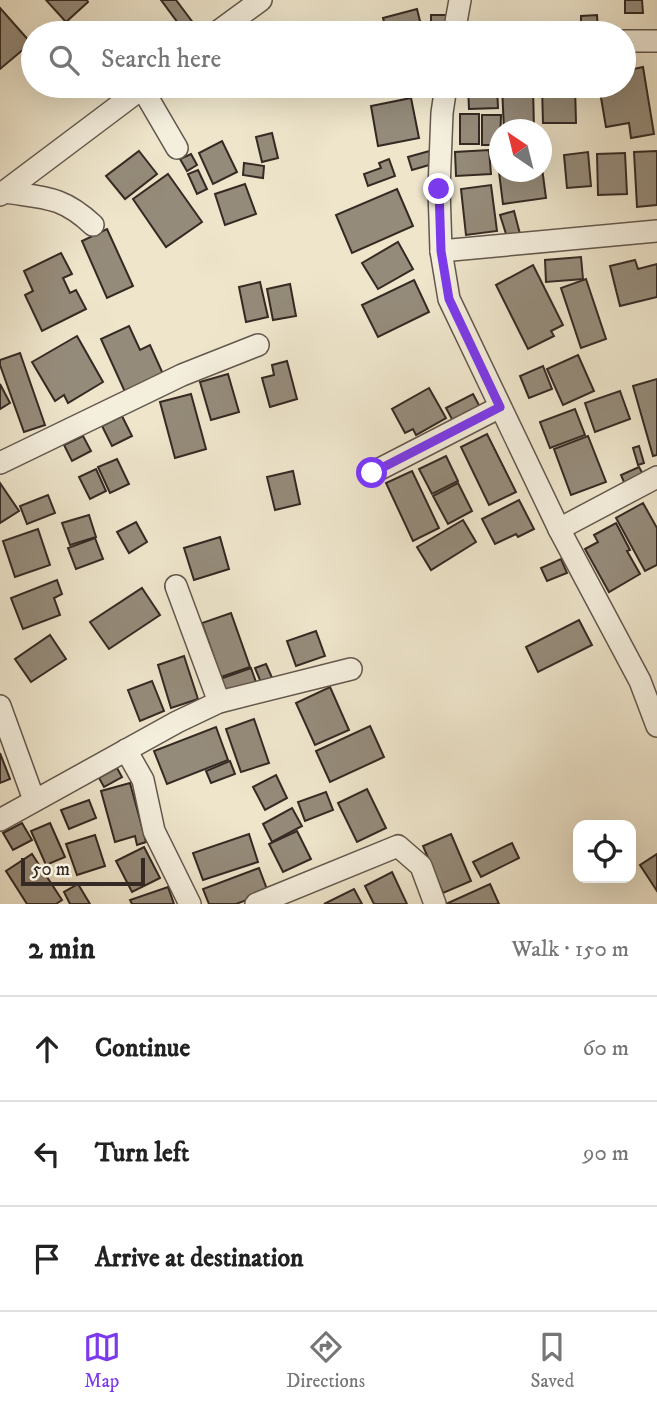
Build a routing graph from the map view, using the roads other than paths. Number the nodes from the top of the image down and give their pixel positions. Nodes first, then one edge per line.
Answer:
1 (261, 0) edge
2 (460, 0) edge
3 (232, 21) edge
4 (456, 21) edge
5 (636, 41) edge
6 (657, 41) edge
7 (129, 98) edge
8 (150, 98) edge
9 (444, 98) edge
10 (177, 148) dead end
11 (3, 193) edge
12 (93, 225) dead end
13 (657, 230) edge
14 (441, 251) junction
15 (258, 345) dead end
16 (500, 407) junction
17 (0, 463) edge
18 (372, 473) dead end
19 (657, 477) edge
20 (559, 529) junction
21 (176, 586) dead end
22 (351, 669) dead end
23 (649, 676) edge
24 (219, 702) junction
25 (0, 706) edge
26 (657, 726) edge
27 (126, 750) junction
28 (34, 800) junction
29 (0, 820) edge
30 (190, 904) edge
31 (256, 904) edge
32 (435, 904) edge

1 - 3 street
2 - 4 street
5 - 6 street
7 - 11 street
8 - 10 street
9 - 14 street
11 - 12 street
13 - 14 street
14 - 16 street
15 - 17 street
16 - 18 street
16 - 20 street
19 - 20 street
20 - 23 street
21 - 24 street
22 - 24 street
23 - 26 street
24 - 27 street
25 - 28 street
27 - 28 street
27 - 30 street
28 - 29 street
31 - 32 street

